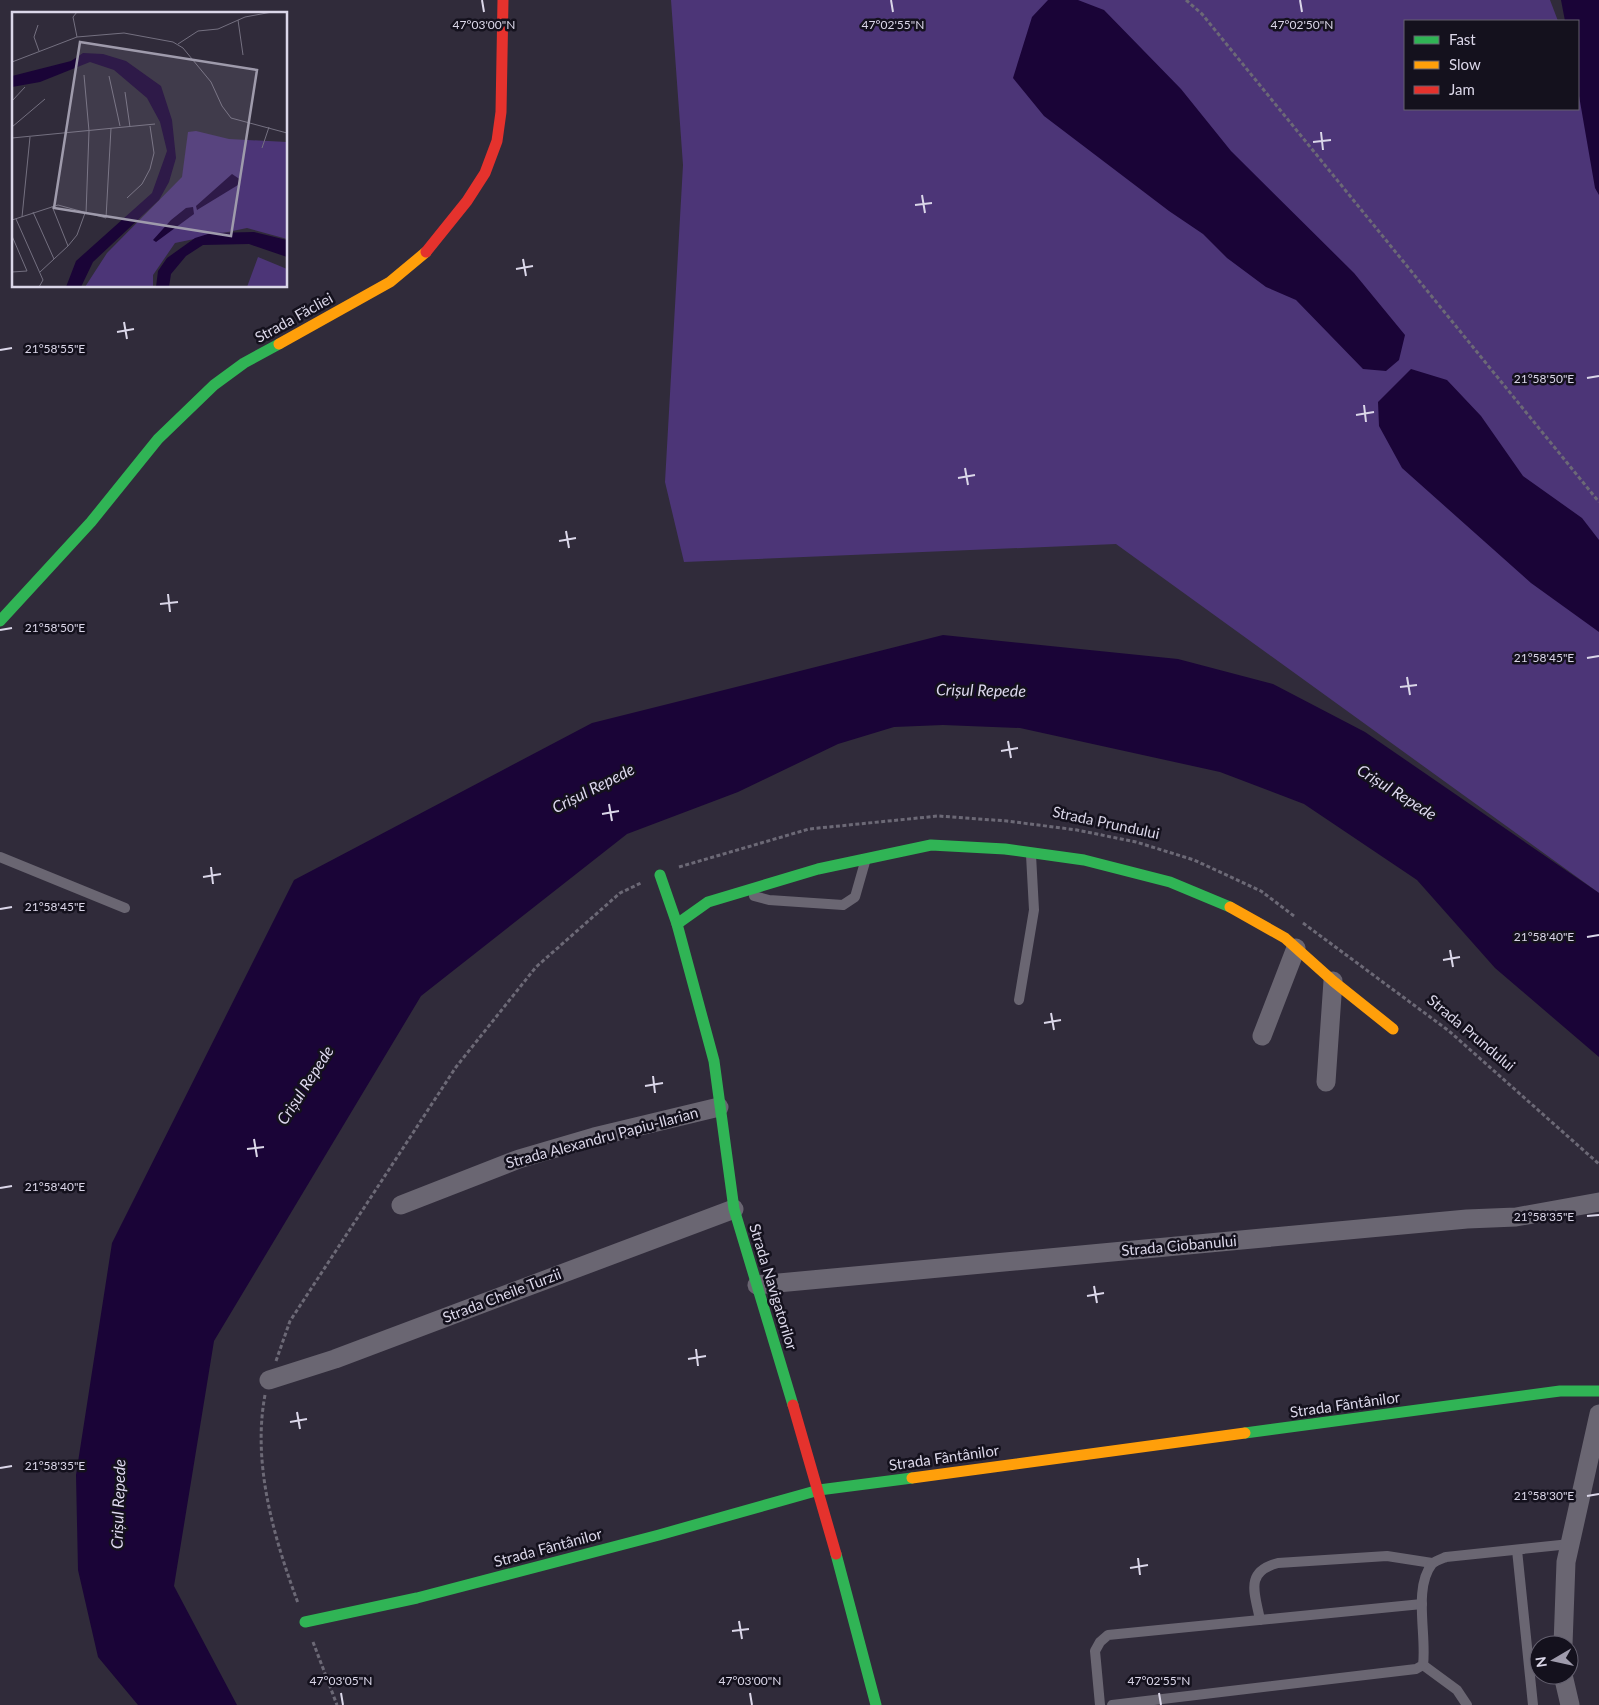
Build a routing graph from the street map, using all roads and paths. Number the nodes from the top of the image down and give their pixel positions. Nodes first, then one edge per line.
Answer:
1 (502, 0) edge
2 (1186, 0) edge
3 (1599, 502) edge
4 (0, 621) edge
5 (1031, 853) junction
6 (0, 857) edge
7 (865, 859) junction
8 (660, 875) joint
9 (744, 893) junction
10 (125, 908) dead end
11 (677, 924) junction
12 (1296, 948) junction
13 (1333, 981) junction
14 (1019, 1000) dead end
15 (1392, 1028) dead end
16 (1262, 1036) dead end
17 (1326, 1082) dead end
18 (719, 1107) junction
19 (1599, 1164) edge
20 (1599, 1202) edge
21 (401, 1205) dead end
22 (734, 1209) junction
23 (757, 1285) junction
24 (269, 1380) dead end
25 (1599, 1391) edge
26 (1599, 1414) edge
27 (819, 1490) junction
28 (1570, 1544) junction
29 (1516, 1550) junction
30 (1432, 1563) junction
31 (1422, 1604) junction
32 (1260, 1620) junction
33 (305, 1622) joint
34 (1563, 1635) edge
35 (1423, 1665) junction
36 (1565, 1685) edge
37 (337, 1705) edge
38 (876, 1705) edge
39 (1100, 1705) edge
40 (1112, 1705) edge
41 (1467, 1705) edge
42 (1533, 1705) edge
43 (1570, 1705) edge

1 - 4 street, Strada Făcliei
2 - 3 path
5 - 7 street
5 - 12 street
5 - 14 lane
6 - 10 lane
7 - 9 street
7 - 9 lane
8 - 11 street, Strada Navigatorilor
8 - 19 path, Strada Prundului
9 - 11 street
11 - 18 street, Strada Navigatorilor
12 - 13 street
12 - 16 street
13 - 15 street
13 - 17 street
18 - 21 street, Strada Alexandru Papiu-Ilarian
18 - 22 street, Strada Navigatorilor
20 - 23 street, Strada Ciobanului
22 - 23 street, Strada Navigatorilor
22 - 24 street, Strada Cheile Turzii
23 - 27 street, Strada Navigatorilor
25 - 27 street, Strada Fântânilor
26 - 28 street
27 - 33 street, Strada Fântânilor
27 - 38 street, Strada Navigatorilor
28 - 29 lane
28 - 34 street
29 - 30 lane
29 - 42 lane
30 - 31 lane
30 - 32 lane
31 - 32 lane
31 - 35 lane
32 - 39 lane
33 - 37 path
35 - 40 lane
35 - 41 lane
36 - 43 street

